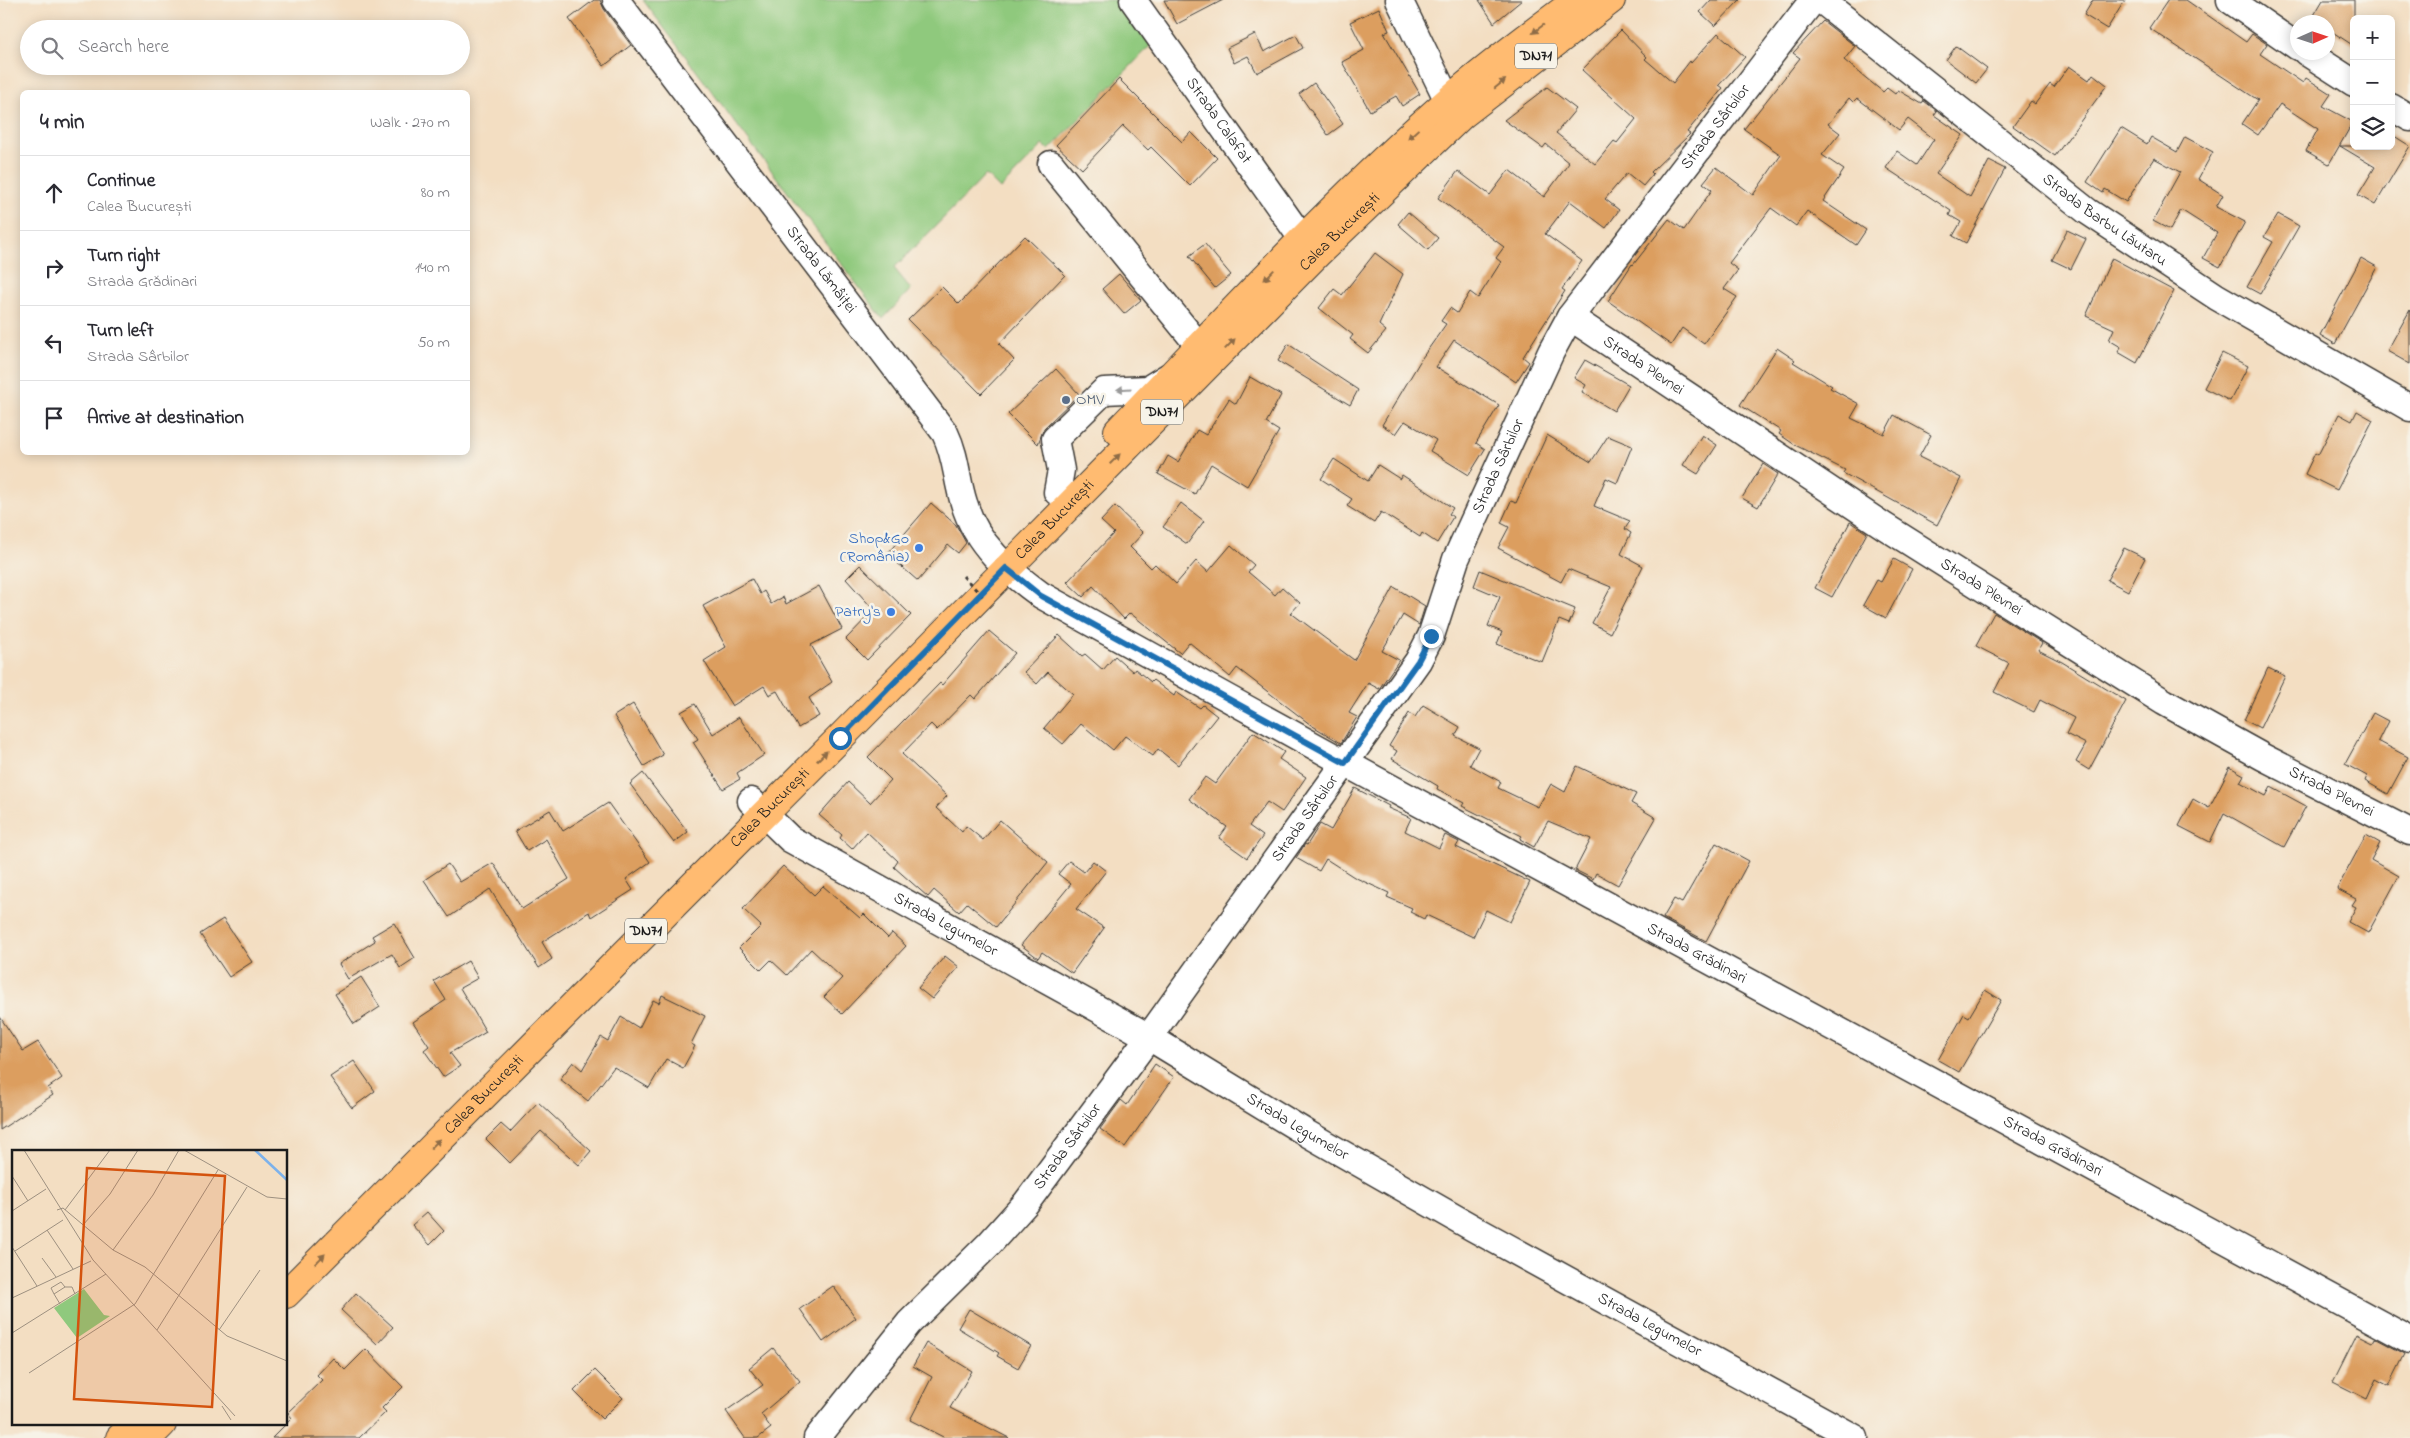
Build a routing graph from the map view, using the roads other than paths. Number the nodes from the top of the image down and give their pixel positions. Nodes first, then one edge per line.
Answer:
1 (616, 0) edge
2 (1133, 0) edge
3 (1399, 0) edge
4 (1577, 0) edge
5 (1611, 0) edge
6 (1812, 0) edge
7 (1821, 0) edge
8 (2230, 0) edge
9 (2290, 41) edge
10 (2318, 60) edge
11 (2350, 80) edge
12 (1455, 108) junction
13 (2395, 109) edge
14 (2410, 118) edge
15 (1051, 164) dead end
16 (1310, 247) junction
17 (1570, 317) junction
18 (1199, 346) junction
19 (1169, 376) junction
20 (2410, 408) edge
21 (1057, 492) junction
22 (999, 561) junction
23 (1345, 763) junction
24 (757, 808) junction
25 (2410, 832) edge
26 (1149, 1037) junction
27 (288, 1265) edge
28 (288, 1292) edge
29 (2410, 1340) edge
30 (131, 1426) edge
31 (160, 1426) edge
32 (120, 1438) edge
33 (148, 1438) edge
34 (817, 1438) edge
35 (1855, 1438) edge

1 - 22 street, Strada Lămâiței
2 - 16 street, Strada Calafat
3 - 12 street
4 -> 12 main road, Calea București / DN71
12 -> 5 main road, Calea București / DN71
6 - 17 street, Strada Sârbilor
7 - 20 street, Strada Barbu Lăutaru
8 - 9 street
10 - 11 street
12 - 16 main road, Calea București / DN71
13 - 14 street
15 - 18 street
16 -> 18 main road, Calea București / DN71
22 -> 16 main road, Calea București / DN71
17 - 23 street, Strada Sârbilor
17 - 25 street, Strada Plevnei
18 - 19 main road, Calea București / DN71
19 - 21 main road, Calea București / DN71
19 -> 21 street
21 - 22 main road, Calea București / DN71
22 - 23 street, Strada Grădinari
22 - 24 main road, Calea București / DN71
23 - 26 street, Strada Sârbilor
23 - 29 street, Strada Grădinari
24 - 26 street, Strada Legumelor
24 - 27 main road, Calea București / DN71
28 -> 24 main road, Calea București / DN71
26 - 34 street, Strada Sârbilor
26 - 35 street, Strada Legumelor
30 - 32 main road
31 - 33 main road

